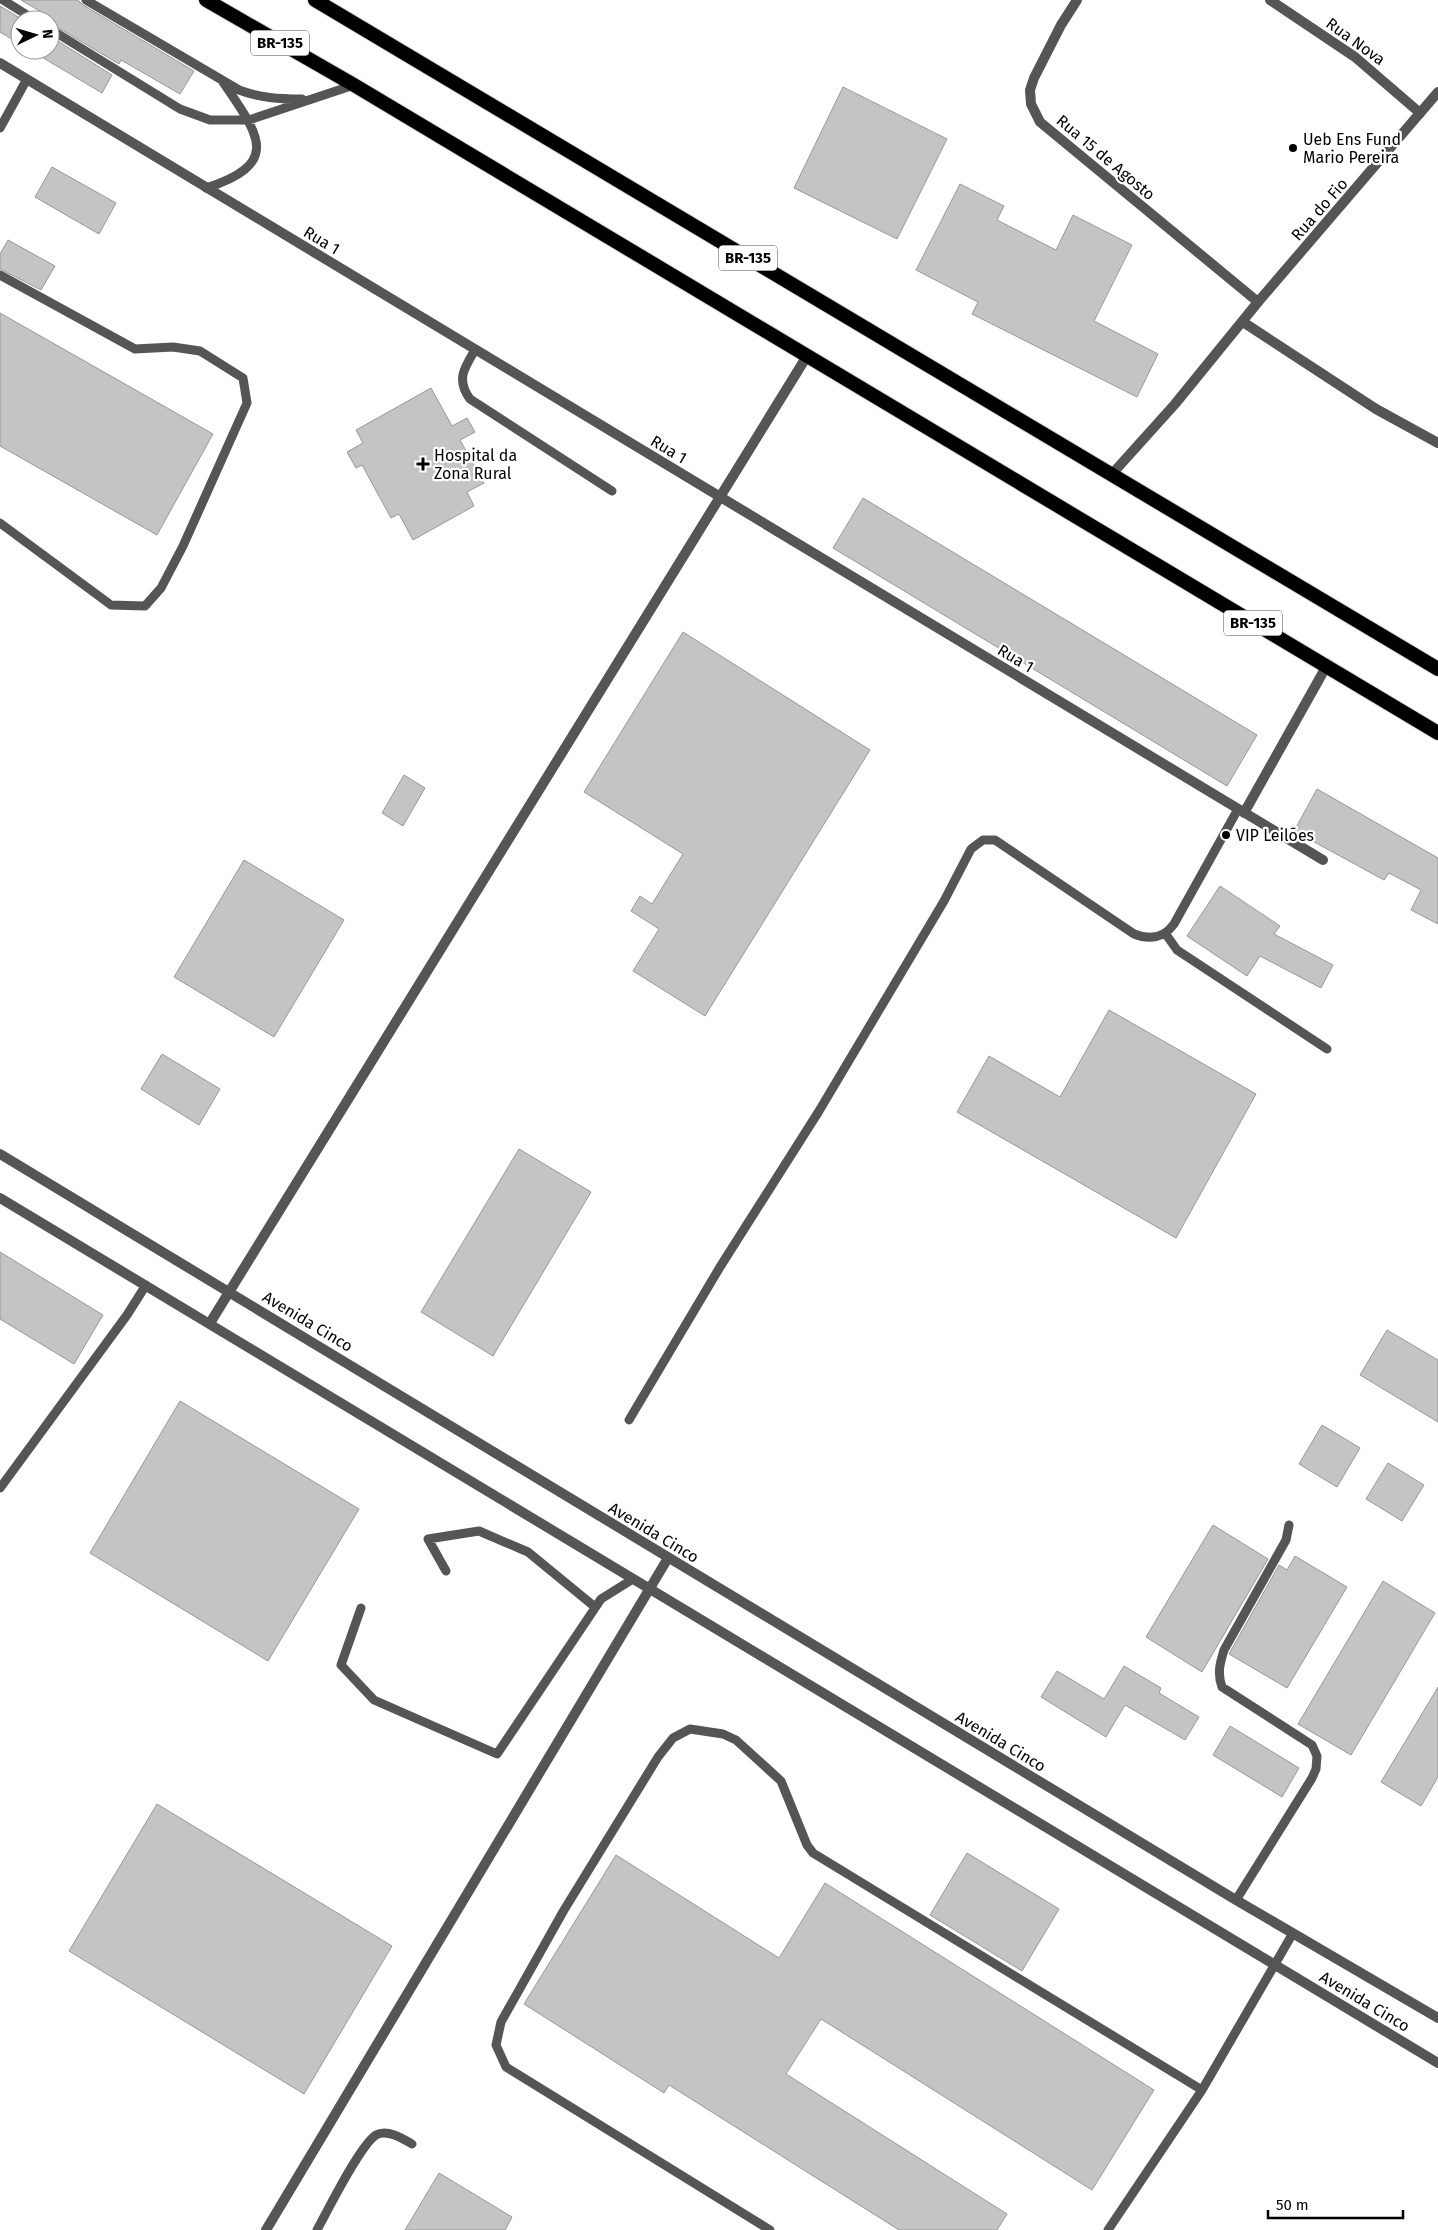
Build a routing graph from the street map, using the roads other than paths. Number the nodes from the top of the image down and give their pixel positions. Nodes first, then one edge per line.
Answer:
1 (3, 0) edge
2 (86, 0) edge
3 (206, 0) edge
4 (315, 0) edge
5 (1077, 0) edge
6 (1270, 0) edge
7 (19, 10) edge
8 (60, 35) edge
9 (0, 64) edge
10 (26, 79) junction
11 (223, 82) junction
12 (354, 85) junction
13 (1438, 92) edge
14 (312, 99) junction
15 (1420, 113) junction
16 (248, 120) junction
17 (0, 128) edge
18 (206, 188) junction
19 (0, 275) edge
20 (1258, 302) junction
21 (1243, 322) junction
22 (475, 350) junction
23 (807, 356) junction
24 (1438, 443) edge
25 (1112, 474) junction
26 (612, 491) dead end
27 (720, 497) junction
28 (0, 523) edge
29 (1326, 667) junction
30 (1438, 669) edge
31 (1438, 733) edge
32 (1241, 811) junction
33 (1323, 860) dead end
34 (1165, 933) junction
35 (1327, 1048) dead end
36 (0, 1154) edge
37 (0, 1198) edge
38 (146, 1285) junction
39 (230, 1291) junction
40 (210, 1323) junction
41 (630, 1420) dead end
42 (0, 1488) edge
43 (1289, 1525) dead end
44 (668, 1558) junction
45 (446, 1571) dead end
46 (633, 1579) junction
47 (649, 1588) junction
48 (595, 1607) junction
49 (361, 1608) dead end
50 (1236, 1900) junction
51 (1294, 1933) junction
52 (1276, 1965) junction
53 (1438, 2018) edge
54 (1438, 2063) edge
55 (1202, 2090) junction
56 (412, 2144) dead end
57 (266, 2230) edge
58 (316, 2230) edge
59 (770, 2230) edge
60 (1108, 2230) edge

1 - 7 lane
2 - 11 lane
3 - 12 highway, BR-135
4 - 25 highway, BR-135
5 - 20 street, Rua 15 de Agosto
6 - 15 street, Rua Nova
8 - 16 lane
9 - 10 street, Rua 1
10 - 17 lane
10 - 18 street, Rua 1
11 - 14 lane
11 - 16 lane
12 - 14 lane
12 - 23 highway, BR-135
13 - 15 street, Rua do Fio
14 - 16 lane
15 - 20 street, Rua do Fio
16 - 18 lane
18 - 22 street, Rua 1
19 - 28 lane
20 - 21 street, Rua do Fio
21 - 24 street
21 - 25 street, Rua do Fio
22 - 26 lane
22 - 27 street, Rua 1
23 - 27 street
23 - 29 highway, BR-135
25 - 30 highway, BR-135
27 - 32 street, Rua 1
27 - 39 street
29 - 31 highway, BR-135
29 - 32 street
32 - 33 street, Rua 1
32 - 34 lane
34 - 35 lane
34 - 41 lane
36 - 39 street, Avenida Cinco
37 - 38 street, Avenida Cinco
38 - 40 street, Avenida Cinco
38 - 42 lane
39 - 40 street
39 - 44 street, Avenida Cinco
40 - 46 street, Avenida Cinco
43 - 50 lane
44 - 47 street
44 - 50 street, Avenida Cinco
45 - 48 lane
46 - 47 street, Avenida Cinco
46 - 48 lane
47 - 52 street, Avenida Cinco
47 - 57 street
48 - 49 lane
50 - 51 street, Avenida Cinco
51 - 52 lane
51 - 53 street, Avenida Cinco
52 - 54 street, Avenida Cinco
52 - 55 lane
55 - 59 lane
55 - 60 lane
56 - 58 lane

